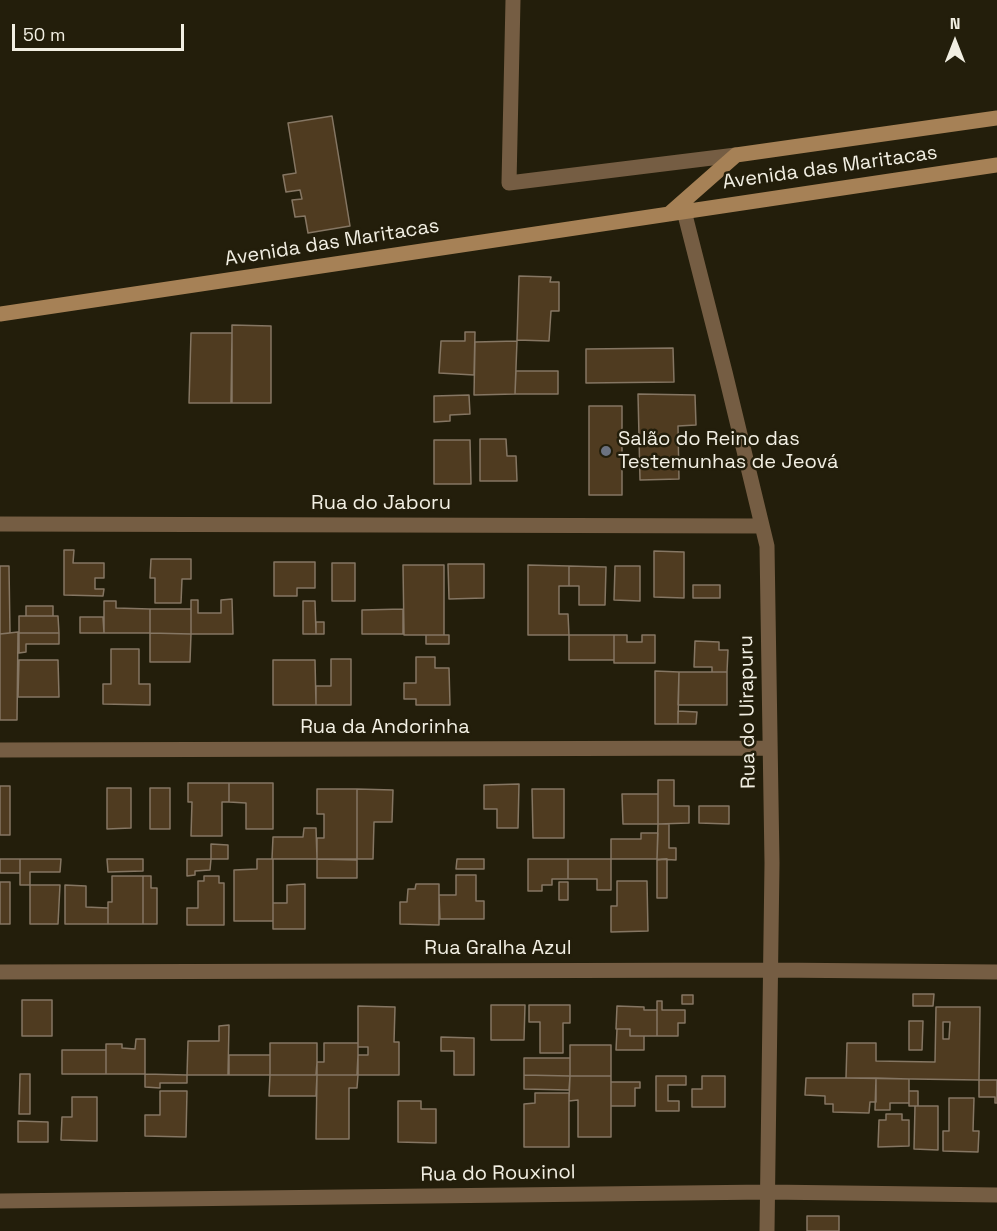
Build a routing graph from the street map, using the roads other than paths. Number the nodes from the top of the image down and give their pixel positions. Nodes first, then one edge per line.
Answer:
1 (513, 0) edge
2 (997, 118) edge
3 (736, 154) junction
4 (997, 165) edge
5 (678, 209) junction
6 (0, 314) edge
7 (0, 524) edge
8 (762, 526) junction
9 (770, 748) junction
10 (0, 750) edge
11 (771, 970) junction
12 (0, 972) edge
13 (997, 972) edge
14 (768, 1192) junction
15 (997, 1195) edge
16 (0, 1202) edge
17 (767, 1231) edge

1 - 3 street, Avenida das Maritacas
2 - 3 street, Avenida das Maritacas
3 - 5 street, Avenida das Maritacas
4 - 5 street, Avenida das Maritacas
5 - 6 street, Avenida das Maritacas
5 - 8 street, Rua do Uirapuru
7 - 8 street, Rua do Jaboru
8 - 9 street, Rua do Uirapuru
9 - 10 street, Rua da Andorinha
9 - 11 street, Rua do Uirapuru
11 - 12 street, Rua Gralha Azul
11 - 13 street, Rua Gralha Azul
11 - 14 street, Rua do Uirapuru
14 - 15 street, Rua do Rouxinol
14 - 16 street, Rua do Rouxinol
14 - 17 street, Rua do Uirapuru

